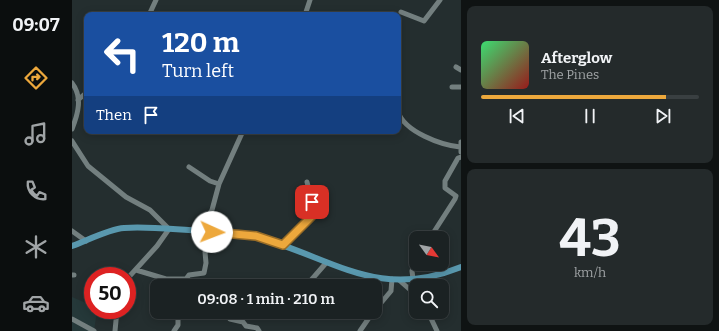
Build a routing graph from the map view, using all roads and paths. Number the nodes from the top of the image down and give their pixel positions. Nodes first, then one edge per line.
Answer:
1 (156, 0) edge
2 (310, 0) edge
3 (440, 0) edge
4 (150, 12) edge
5 (306, 12) edge
6 (401, 12) dead end
7 (72, 83) edge
8 (452, 87) dead end
9 (461, 87) edge
10 (84, 95) edge
11 (78, 100) junction
12 (401, 118) edge
13 (72, 129) edge
14 (242, 134) edge
15 (72, 141) edge
16 (461, 147) edge
17 (461, 157) edge
18 (189, 167) dead end
19 (307, 182) dead end
20 (219, 184) junction
21 (169, 229) junction
22 (72, 231) edge
23 (204, 231) junction
24 (434, 231) edge
25 (212, 232) junction
26 (86, 241) junction
27 (283, 245) junction
28 (72, 246) edge
29 (326, 263) junction
30 (461, 268) edge
31 (136, 270) joint
32 (412, 271) edge
33 (186, 278) joint
34 (312, 279) edge
35 (409, 279) edge
36 (413, 279) joint
37 (396, 280) junction
38 (409, 290) edge
39 (382, 302) edge
40 (72, 319) edge
41 (116, 319) edge
42 (178, 319) edge
43 (230, 319) dead end
44 (368, 319) edge
45 (431, 319) edge
46 (82, 328) edge
47 (94, 331) edge
48 (115, 331) edge
49 (174, 331) edge
50 (258, 331) edge
51 (360, 331) edge
52 (437, 331) edge

1 - 4 street
2 - 5 street
3 - 6 street
7 - 11 street
8 - 9 street
10 - 11 street
11 - 13 street
12 - 16 street
14 - 20 street
15 - 21 street
17 - 24 street
18 - 20 street
19 - 27 street
20 - 23 street
21 - 23 main road
21 - 26 main road
21 - 31 street
22 - 26 street
23 - 25 main road
25 - 27 main road
25 - 33 street
26 - 28 main road
27 - 29 main road
29 - 34 street
29 - 37 main road
30 - 36 main road
31 - 33 street
32 - 36 street
35 - 37 main road
37 - 38 street
37 - 39 street
40 - 46 street
41 - 48 street
42 - 49 street
43 - 50 street
44 - 51 street
45 - 52 street
46 - 47 street

